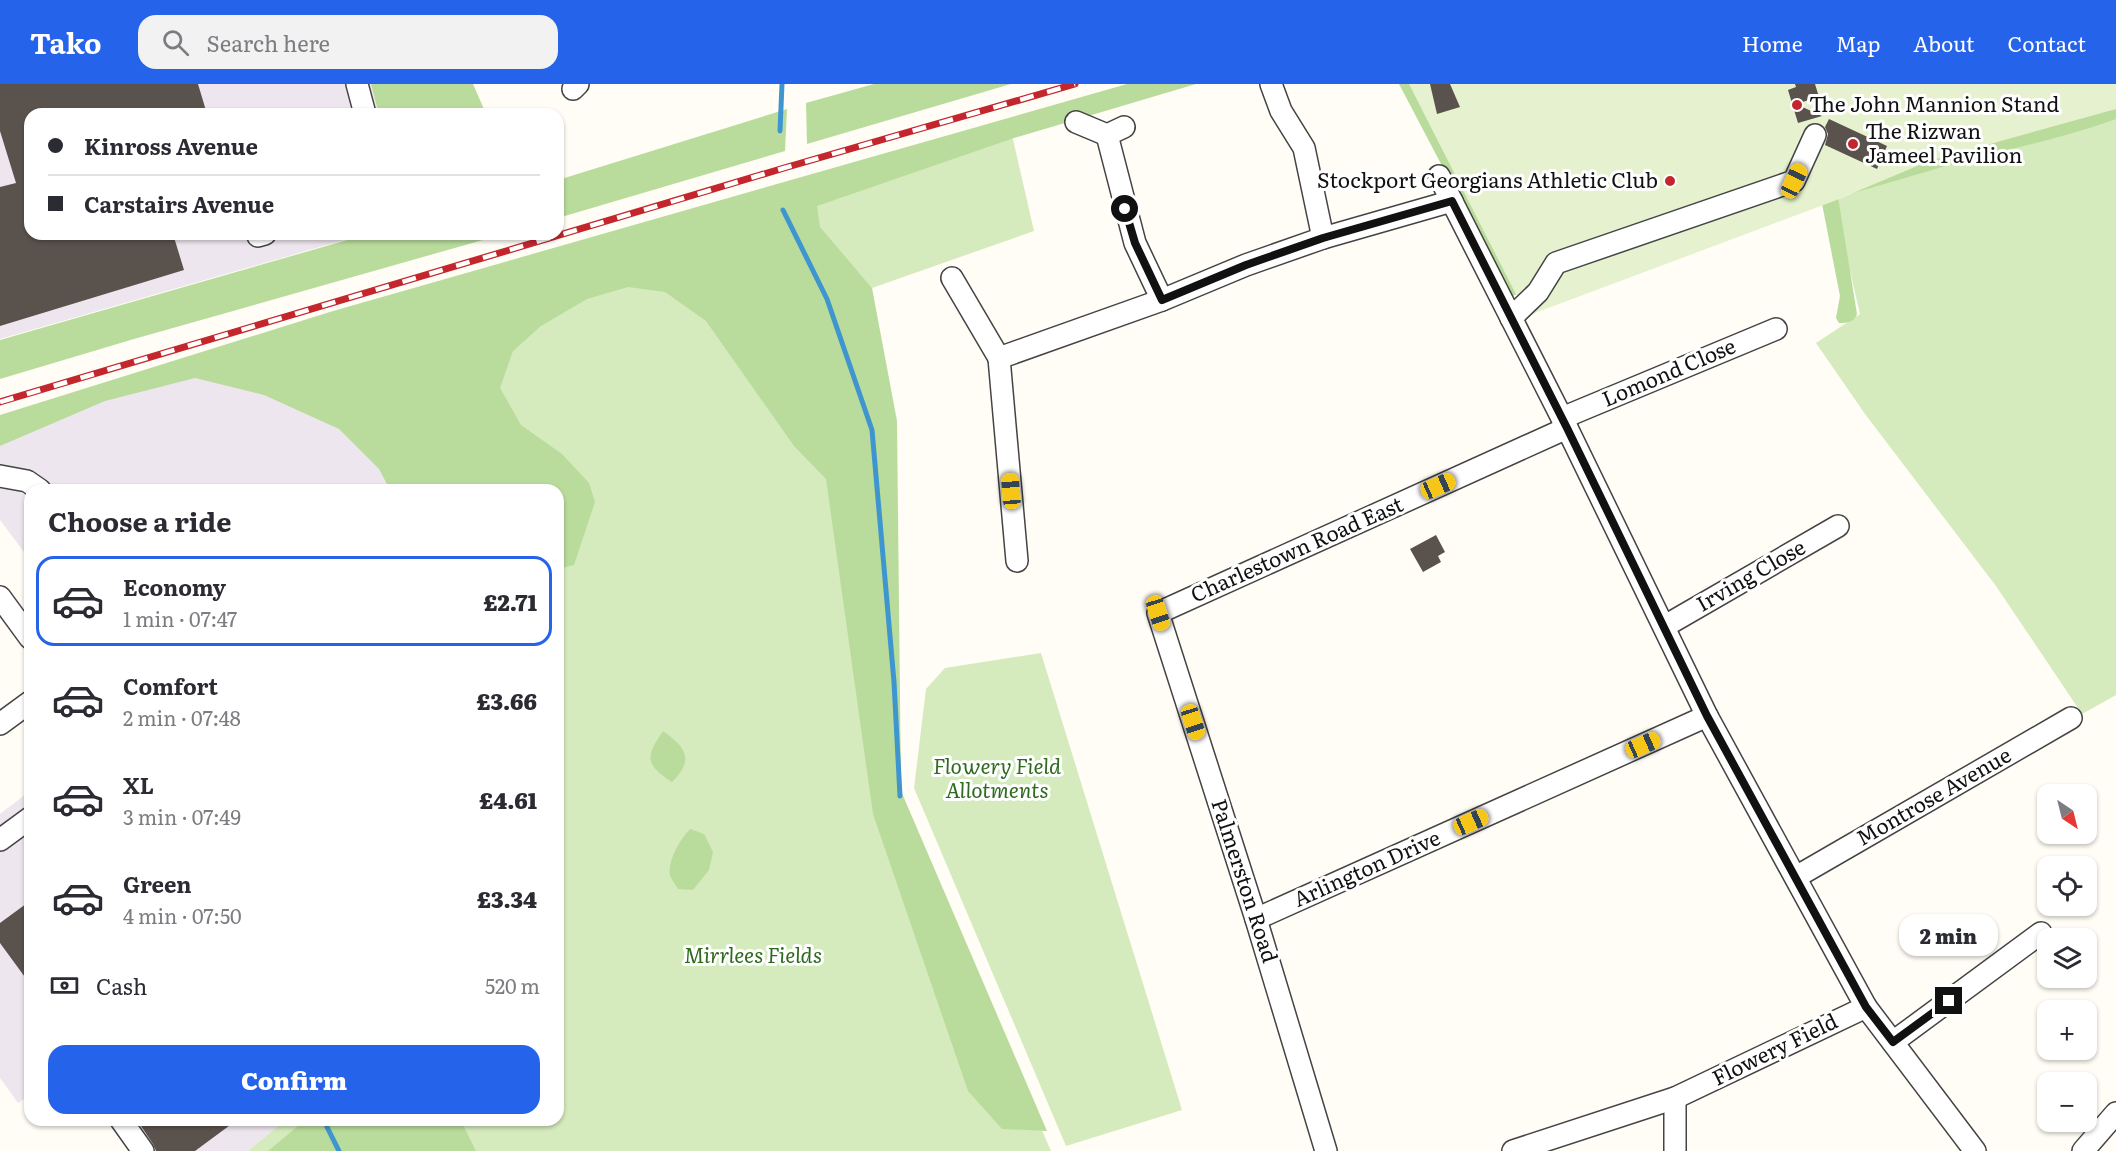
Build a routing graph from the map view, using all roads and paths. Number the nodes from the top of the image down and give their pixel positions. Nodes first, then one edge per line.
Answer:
1 (357, 84) edge
2 (1271, 84) edge
3 (363, 108) edge
4 (1076, 122) dead end
5 (1815, 135) dead end
6 (1439, 176) dead end
7 (1452, 201) junction
8 (1323, 238) junction
9 (952, 278) dead end
10 (1162, 300) junction
11 (1511, 318) junction
12 (1776, 329) dead end
13 (999, 358) junction
14 (1565, 423) junction
15 (0, 476) edge
16 (31, 484) edge
17 (1838, 526) dead end
18 (1017, 561) dead end
19 (0, 597) edge
20 (1158, 613) joint
21 (1665, 626) junction
22 (24, 630) edge
23 (24, 706) edge
24 (1707, 716) junction
25 (2071, 718) dead end
26 (0, 724) edge
27 (24, 822) edge
28 (0, 840) edge
29 (1796, 877) junction
30 (1256, 919) junction
31 (2037, 936) edge
32 (1866, 1007) junction
33 (1893, 1042) junction
34 (1675, 1098) junction
35 (2116, 1113) edge
36 (125, 1126) edge
37 (2085, 1150) edge
38 (143, 1151) edge
39 (1326, 1151) edge
40 (1513, 1151) edge
41 (1675, 1151) edge
42 (1975, 1151) edge

1 - 3 street
2 - 8 street
4 - 10 street
5 - 11 street
6 - 7 street
7 - 8 street
7 - 11 street
8 - 10 street
9 - 13 street
10 - 13 street
11 - 14 street
12 - 14 street, Lomond Close
13 - 18 street
14 - 20 street, Charlestown Road East
14 - 21 street
15 - 16 street
17 - 21 street, Irving Close
19 - 22 street
20 - 30 street, Palmerston Road
21 - 24 street
23 - 26 street
24 - 29 street
24 - 30 street, Arlington Drive
25 - 29 street, Montrose Avenue
27 - 28 street
29 - 32 street
30 - 39 street, Palmerston Road
31 - 33 street
32 - 33 street
32 - 34 street, Flowery Field
33 - 42 street
34 - 40 street, Flowery Field
34 - 41 street
35 - 37 street
36 - 38 street

